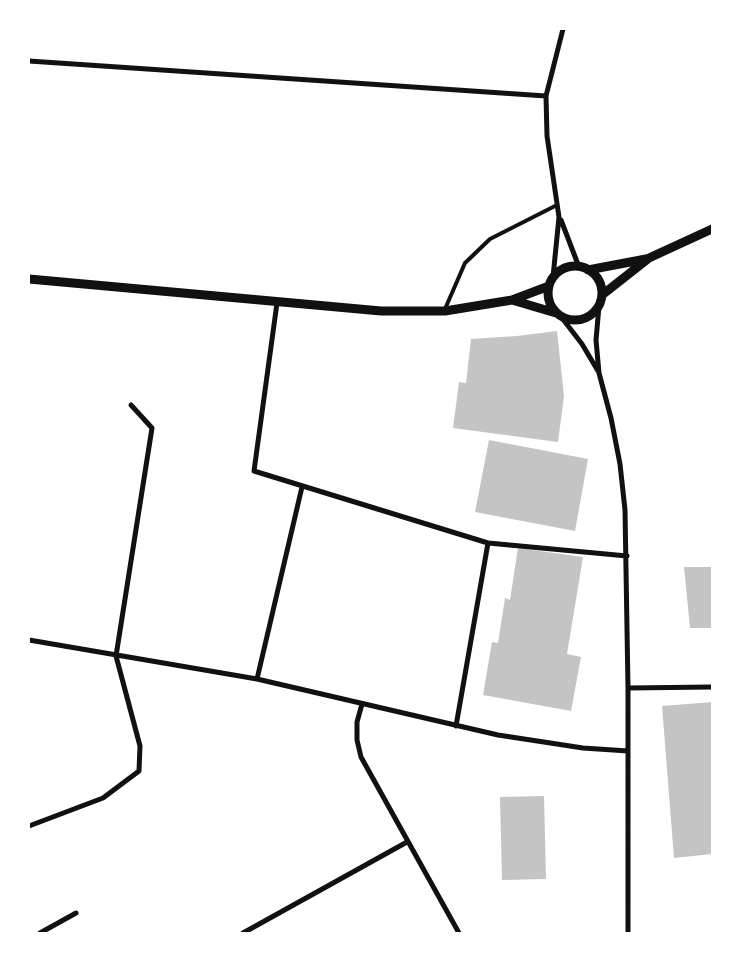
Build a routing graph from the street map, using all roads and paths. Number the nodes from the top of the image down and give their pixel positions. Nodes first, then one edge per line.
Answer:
1 (563, 29) edge
2 (29, 61) edge
3 (546, 96) junction
4 (559, 204) junction
5 (560, 217) junction
6 (712, 229) edge
7 (649, 258) junction
8 (584, 268) junction
9 (553, 277) junction
10 (29, 279) edge
11 (549, 286) junction
12 (602, 295) junction
13 (512, 300) junction
14 (277, 303) junction
15 (599, 306) junction
16 (445, 311) junction
17 (559, 315) junction
18 (599, 373) junction
19 (131, 405) dead end
20 (302, 486) junction
21 (488, 543) junction
22 (627, 556) junction
23 (29, 640) edge
24 (116, 656) junction
25 (257, 679) junction
26 (712, 686) edge
27 (628, 688) junction
28 (362, 704) junction
29 (456, 726) junction
30 (628, 751) junction
31 (29, 826) edge
32 (407, 842) junction
33 (76, 913) dead end
34 (40, 933) edge
35 (243, 933) edge
36 (459, 933) edge
37 (628, 933) edge

1 - 3 street
2 - 3 street
3 - 4 street
4 - 5 street
4 - 16 lane
5 - 8 street
5 - 9 street
6 - 7 street
7 - 8 street
7 - 12 street
8 - 9 street
8 - 12 street
9 - 11 street
10 - 14 street
11 - 13 street
11 - 17 street
12 - 15 street
13 - 16 street
13 - 17 street
14 - 16 street
14 - 20 street
15 - 17 street
15 - 18 street
17 - 18 street
18 - 22 street
19 - 24 street
20 - 21 street
20 - 25 street
21 - 22 street
21 - 29 street
22 - 27 street
23 - 24 street
24 - 25 street
24 - 31 street
25 - 28 street
26 - 27 street
27 - 30 street
28 - 29 street
28 - 32 street
29 - 30 street
30 - 37 street
32 - 35 street
32 - 36 street
33 - 34 street

